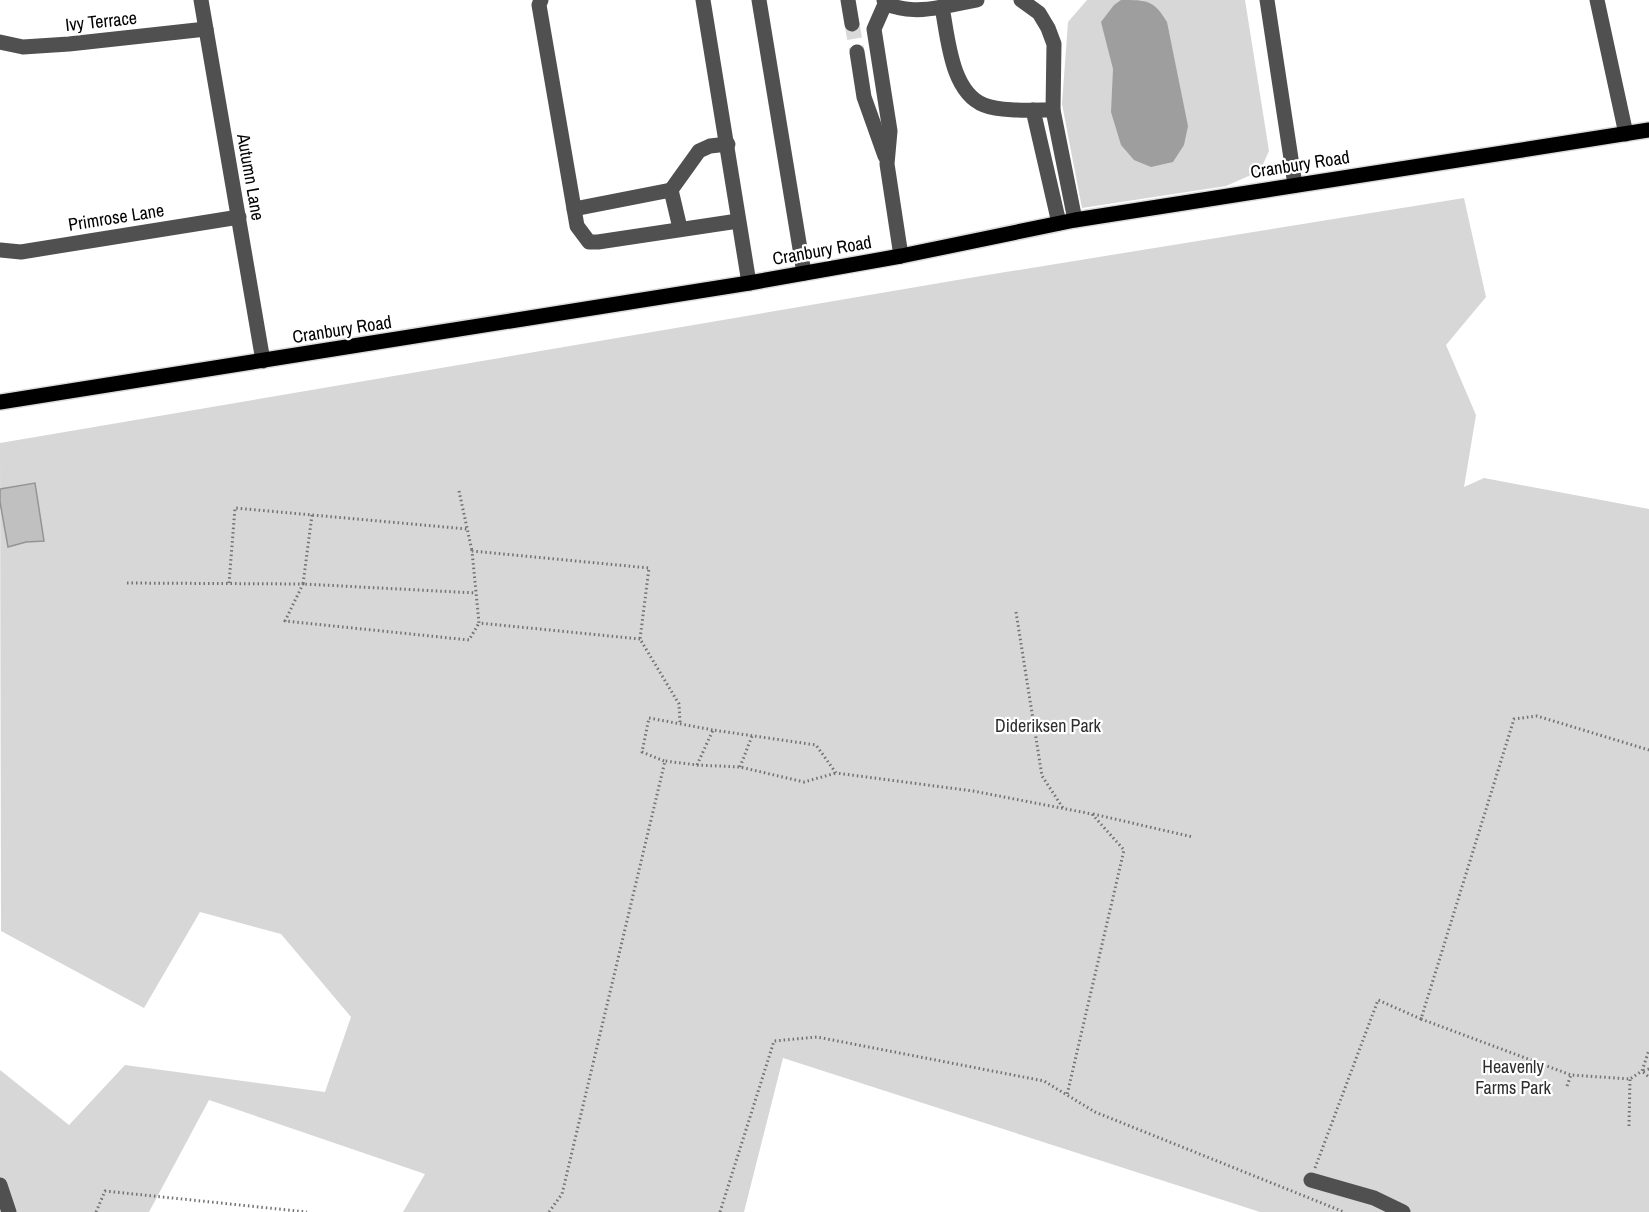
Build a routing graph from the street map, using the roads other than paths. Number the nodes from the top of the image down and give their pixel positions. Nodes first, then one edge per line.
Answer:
1 (201, 0) edge
2 (541, 0) edge
3 (703, 0) edge
4 (759, 0) edge
5 (848, 0) edge
6 (977, 0) edge
7 (1022, 0) edge
8 (1267, 0) edge
9 (1598, 0) edge
10 (885, 2) edge
11 (942, 7) junction
12 (852, 24) tunnel mouth
13 (206, 29) junction
14 (0, 42) edge
15 (857, 52) tunnel mouth
16 (1033, 110) junction
17 (1053, 110) junction
18 (1649, 130) edge
19 (1626, 134) junction
20 (728, 144) junction
21 (887, 164) junction
22 (1295, 185) junction
23 (671, 190) junction
24 (574, 209) junction
25 (238, 217) junction
26 (738, 220) junction
27 (1075, 220) junction
28 (1059, 222) junction
29 (680, 228) junction
30 (0, 250) edge
31 (901, 256) junction
32 (804, 273) junction
33 (749, 283) junction
34 (263, 361) junction
35 (0, 402) edge
36 (1311, 1180) road end
37 (0, 1185) edge
38 (9, 1212) edge
39 (1403, 1212) edge

1 - 13 street, Autumn Lane
2 - 24 street
3 - 20 street
4 - 32 street
5 - 12 street
6 - 11 street
7 - 17 street
8 - 22 street
9 - 19 street
10 - 11 street
10 - 21 street
11 - 16 street
13 - 14 street, Ivy Terrace
13 - 25 street, Autumn Lane
15 - 21 street
16 - 17 street
16 - 28 street
17 - 27 street
18 - 19 main road, Cranbury Road
19 - 22 main road, Cranbury Road
20 - 23 street
20 - 26 street
21 - 31 street
22 - 27 main road, Cranbury Road
23 - 24 street
23 - 29 street
24 - 29 street
25 - 30 street, Primrose Lane
25 - 34 street, Autumn Lane
26 - 29 street
26 - 33 street
27 - 28 main road, Cranbury Road
28 - 31 main road, Cranbury Road
31 - 32 main road, Cranbury Road
32 - 33 main road, Cranbury Road
33 - 34 main road, Cranbury Road
34 - 35 main road, Cranbury Road
36 - 39 street
37 - 38 street

